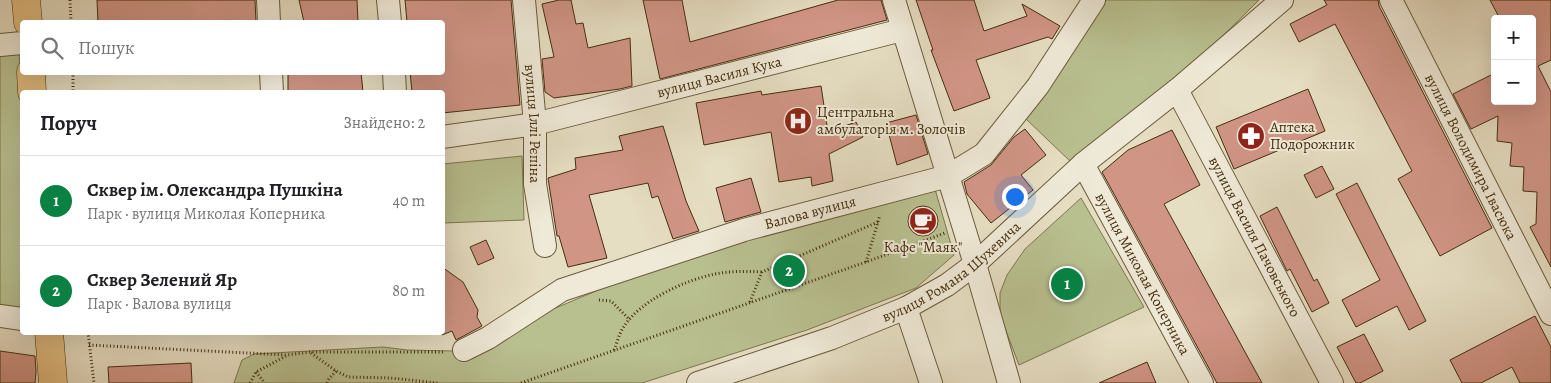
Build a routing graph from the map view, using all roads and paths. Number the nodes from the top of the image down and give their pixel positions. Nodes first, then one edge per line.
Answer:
1 (26, 0) edge
2 (70, 0) edge
3 (268, 0) edge
4 (388, 0) edge
5 (524, 0) edge
6 (894, 0) edge
7 (1094, 0) edge
8 (1282, 0) edge
9 (1391, 0) edge
10 (28, 20) edge
11 (71, 20) edge
12 (269, 20) edge
13 (390, 20) edge
14 (902, 30) junction
15 (20, 43) edge
16 (0, 44) edge
17 (31, 75) edge
18 (73, 75) edge
19 (271, 75) edge
20 (394, 75) edge
21 (32, 90) edge
22 (74, 90) edge
23 (272, 90) edge
24 (395, 90) edge
25 (1177, 90) junction
26 (535, 124) junction
27 (445, 137) edge
28 (1083, 164) junction
29 (948, 176) junction
30 (887, 193) junction
31 (878, 222) junction
32 (962, 226) junction
33 (545, 246) dead end
34 (866, 262) junction
35 (975, 264) junction
36 (762, 272) junction
37 (1548, 301) edge
38 (750, 302) junction
39 (906, 308) junction
40 (0, 316) edge
41 (20, 319) edge
42 (49, 335) edge
43 (88, 335) edge
44 (89, 345) junction
45 (464, 350) joint
46 (614, 350) junction
47 (310, 352) junction
48 (287, 355) junction
49 (336, 371) junction
50 (256, 372) junction
51 (53, 383) edge
52 (94, 383) edge
53 (250, 383) edge
54 (265, 383) edge
55 (327, 383) edge
56 (438, 383) edge
57 (521, 383) edge
58 (698, 383) edge
59 (930, 383) edge
60 (1009, 383) edge
61 (1202, 383) edge
62 (1332, 383) edge

1 - 10 main road
2 - 11 path
3 - 12 street
4 - 13 street
5 - 26 street, вулиця Іллі Рєпіна
6 - 14 street
7 - 29 street, Валова вулиця
8 - 25 street, вулиця Романа Шухевича
9 - 37 street, вулиця Володимира Івасюка
14 - 26 street, вулиця Василя Кука
14 - 29 street
15 - 16 street
17 - 21 main road
18 - 22 path
19 - 23 street
20 - 24 street
25 - 28 street, вулиця Романа Шухевича
25 - 62 street, вулиця Василя Пачовського
26 - 27 street, вулиця Василя Кука
26 - 33 street, вулиця Іллі Рєпіна
28 - 35 street, вулиця Романа Шухевича
28 - 61 street, вулиця Миколая Коперника
29 - 30 street, Валова вулиця
29 - 32 street
30 - 31 path
30 - 45 street, Валова вулиця
31 - 34 path
31 - 36 path
32 - 34 path
32 - 35 street
34 - 38 path
35 - 39 street, вулиця Романа Шухевича
35 - 60 street
36 - 38 path
36 - 46 path
38 - 46 path
39 - 58 street, вулиця Романа Шухевича
39 - 59 street
40 - 41 street
42 - 51 main road
43 - 44 path
44 - 48 path
44 - 52 path
45 - 47 path
46 - 57 path
47 - 48 path
47 - 49 path
48 - 50 path
49 - 55 path
49 - 56 path
50 - 53 path
50 - 54 path

